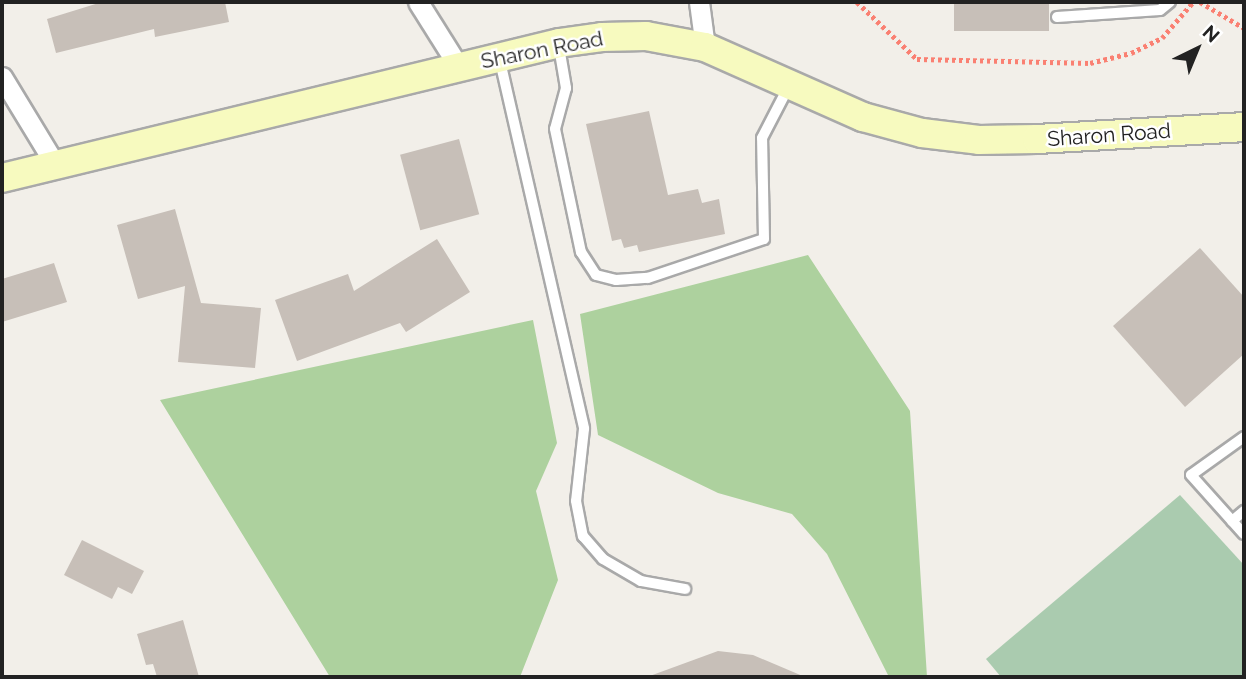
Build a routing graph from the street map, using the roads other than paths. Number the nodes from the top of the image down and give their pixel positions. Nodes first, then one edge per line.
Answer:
1 (418, 2) edge
2 (699, 2) edge
3 (1170, 2) edge
4 (1057, 17) dead end
5 (559, 43) junction
6 (705, 47) junction
7 (499, 57) junction
8 (459, 67) junction
9 (2, 77) edge
10 (790, 83) junction
11 (1244, 127) edge
12 (55, 164) junction
13 (2, 178) edge
14 (1244, 436) edge
15 (1244, 511) edge
16 (1232, 521) junction
17 (1244, 534) edge
18 (685, 589) dead end

1 - 8 street
2 - 6 street
3 - 4 lane
5 - 6 main road, Sharon Road
5 - 7 main road, Sharon Road
5 - 10 lane
6 - 10 main road, Sharon Road
7 - 8 main road, Sharon Road
7 - 18 lane
8 - 12 main road, Sharon Road
9 - 12 street
10 - 11 main road, Sharon Road
12 - 13 main road, Sharon Road
14 - 16 lane
15 - 16 lane
16 - 17 lane

